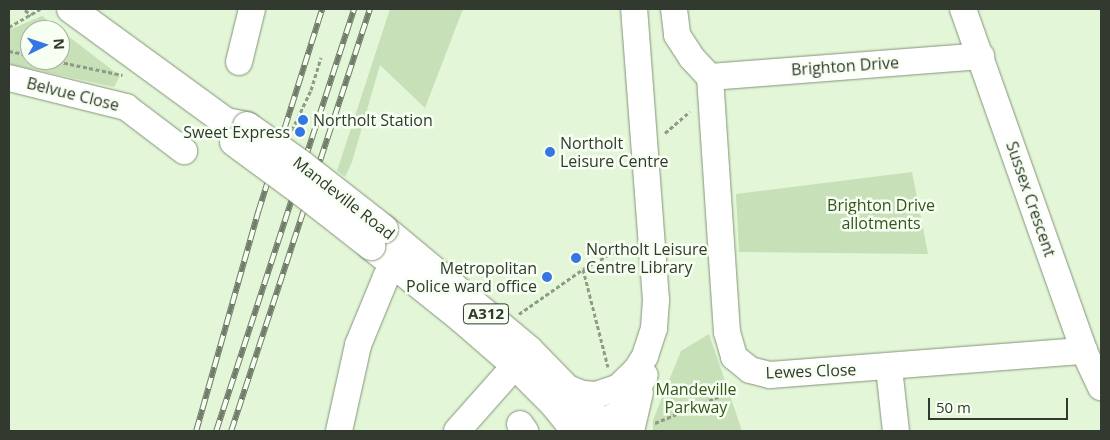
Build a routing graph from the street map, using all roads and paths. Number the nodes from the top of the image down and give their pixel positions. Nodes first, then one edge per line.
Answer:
1 (40, 9) edge
2 (72, 9) edge
3 (252, 9) edge
4 (634, 9) edge
5 (674, 9) edge
6 (963, 9) edge
7 (24, 10) edge
8 (31, 15) junction
9 (9, 27) edge
10 (981, 56) junction
11 (321, 58) dead end
12 (239, 62) dead end
13 (70, 64) edge
14 (127, 77) dead end
15 (9, 78) edge
16 (711, 84) junction
17 (290, 136) dead end
18 (662, 136) dead end
19 (184, 151) dead end
20 (650, 233) junction
21 (377, 238) junction
22 (393, 266) junction
23 (583, 268) junction
24 (500, 326) junction
25 (650, 341) junction
26 (1084, 351) junction
27 (522, 358) junction
28 (889, 368) junction
29 (770, 375) junction
30 (1101, 387) edge
31 (567, 388) junction
32 (616, 389) junction
33 (597, 425) edge
34 (339, 431) edge
35 (456, 431) edge
36 (896, 431) edge

1 - 8 path
2 - 21 main road, Mandeville Road / A312, bridge
3 - 12 street
4 - 20 street
5 - 16 street
6 - 10 street, Sussex Crescent
7 - 8 path
8 - 9 path
10 - 16 street, Brighton Drive
10 - 26 street, Sussex Crescent
11 - 17 path
13 - 14 path
15 - 19 street, Belvue Close
16 - 18 path
16 - 29 street, Lewes Close
20 - 23 path
20 - 25 street
21 - 22 main road, Mandeville Road / A312
21 - 24 main road, Mandeville Road / A312
22 - 27 main road, Mandeville Road / A312
22 - 34 street
23 - 24 path
23 - 32 path
24 - 27 main road, Mandeville Road / A312
25 - 32 street
25 - 33 street
26 - 28 street, Lewes Close
26 - 30 street, Sussex Crescent
27 - 31 main road, Mandeville Road / A312
27 - 33 main road, Mandeville Road / A312
27 - 35 street
28 - 29 street, Lewes Close
28 - 36 street
29 - 33 path
31 - 32 street
31 - 33 main road, Mandeville Road / A312
32 - 33 street

